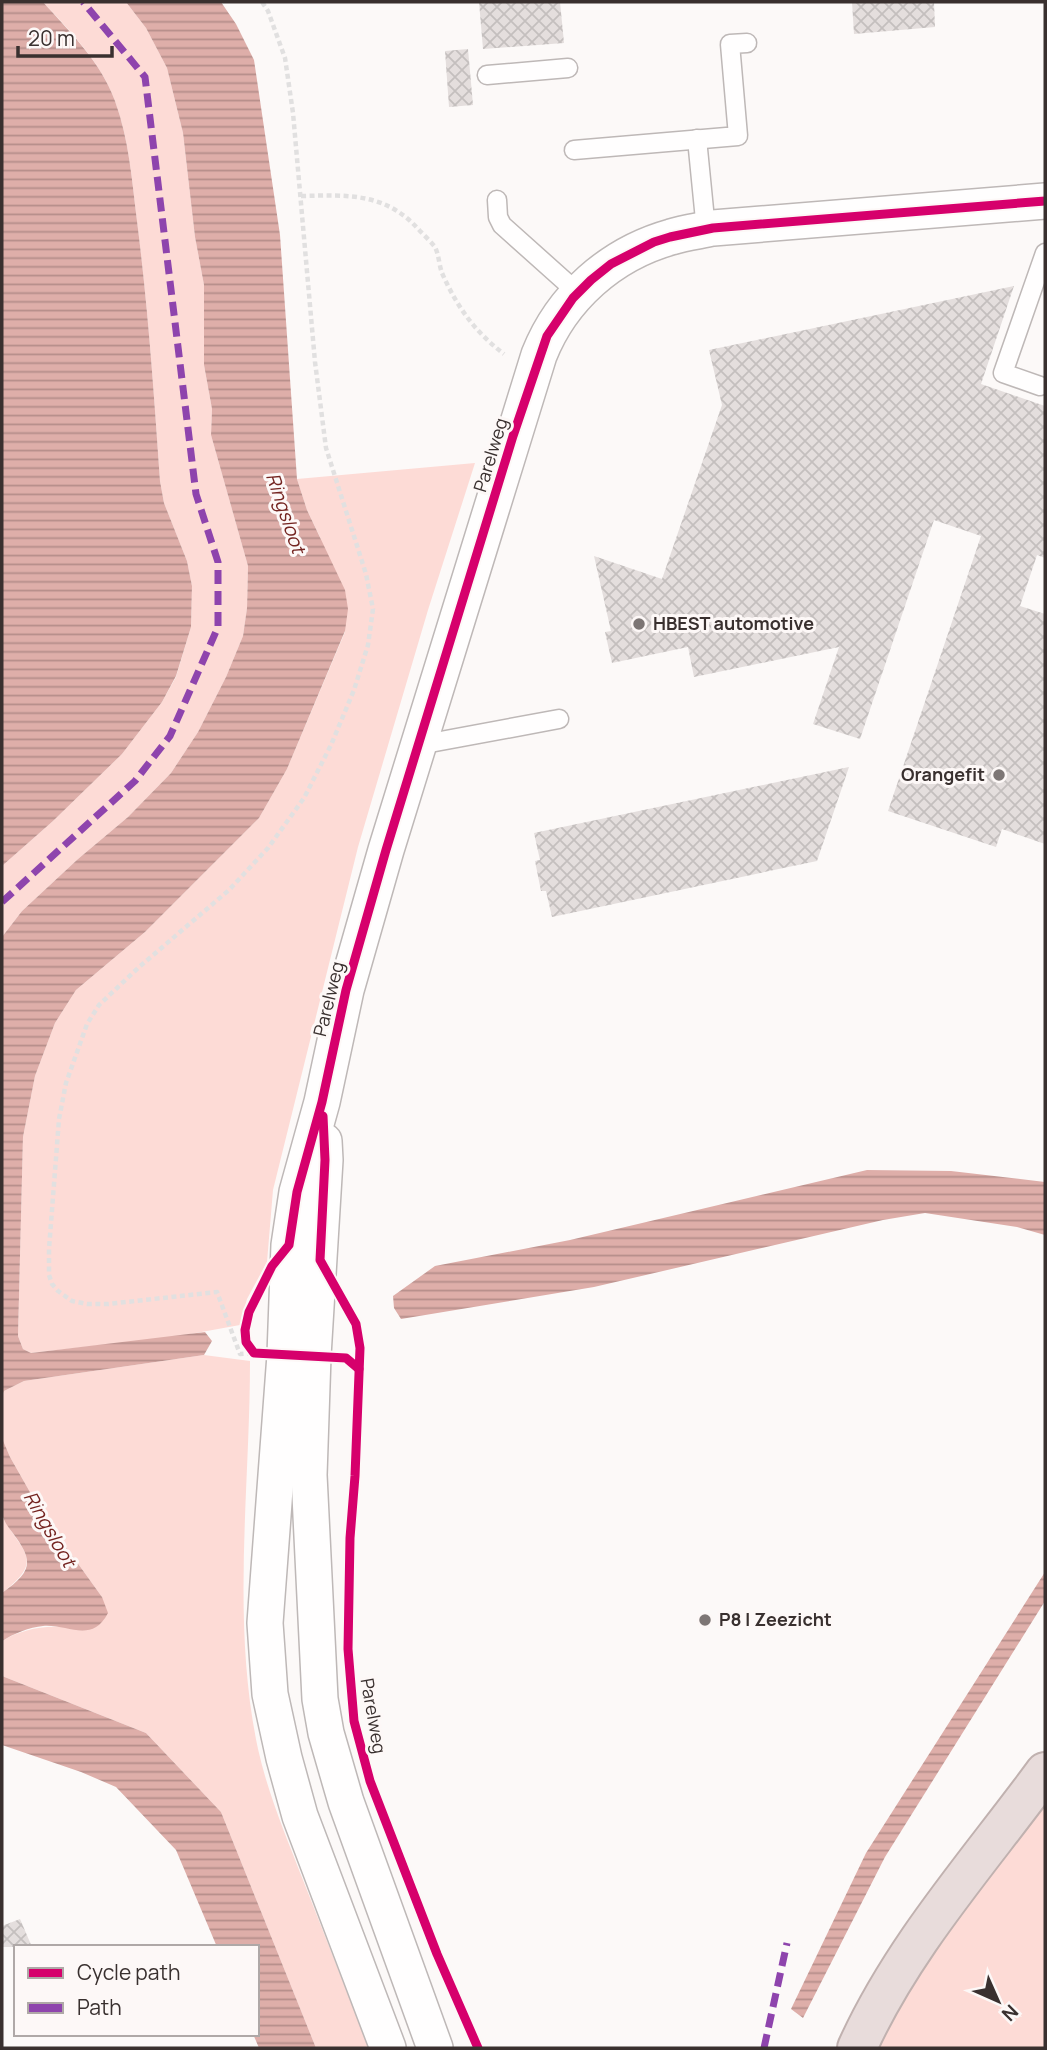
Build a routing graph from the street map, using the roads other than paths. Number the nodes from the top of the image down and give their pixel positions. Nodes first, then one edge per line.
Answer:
1 (747, 43) dead end
2 (568, 68) dead end
3 (486, 75) dead end
4 (697, 139) junction
5 (574, 150) dead end
6 (497, 200) dead end
7 (1045, 201) edge
8 (706, 230) junction
9 (1045, 253) edge
10 (578, 293) junction
11 (1040, 386) dead end
12 (559, 719) dead end
13 (419, 745) junction
14 (322, 1102) junction
15 (1045, 1772) edge
16 (388, 2048) edge
17 (435, 2048) edge
18 (857, 2048) edge

1 - 4 lane
2 - 3 lane
4 - 5 lane
4 - 8 lane
6 - 10 lane
7 - 8 street, Parelweg
8 - 10 street, Parelweg
9 - 11 lane
10 - 13 street, Parelweg
12 - 13 lane
13 - 14 street, Parelweg
14 - 16 street, Parelweg
14 - 17 street, Parelweg
15 - 18 highway

